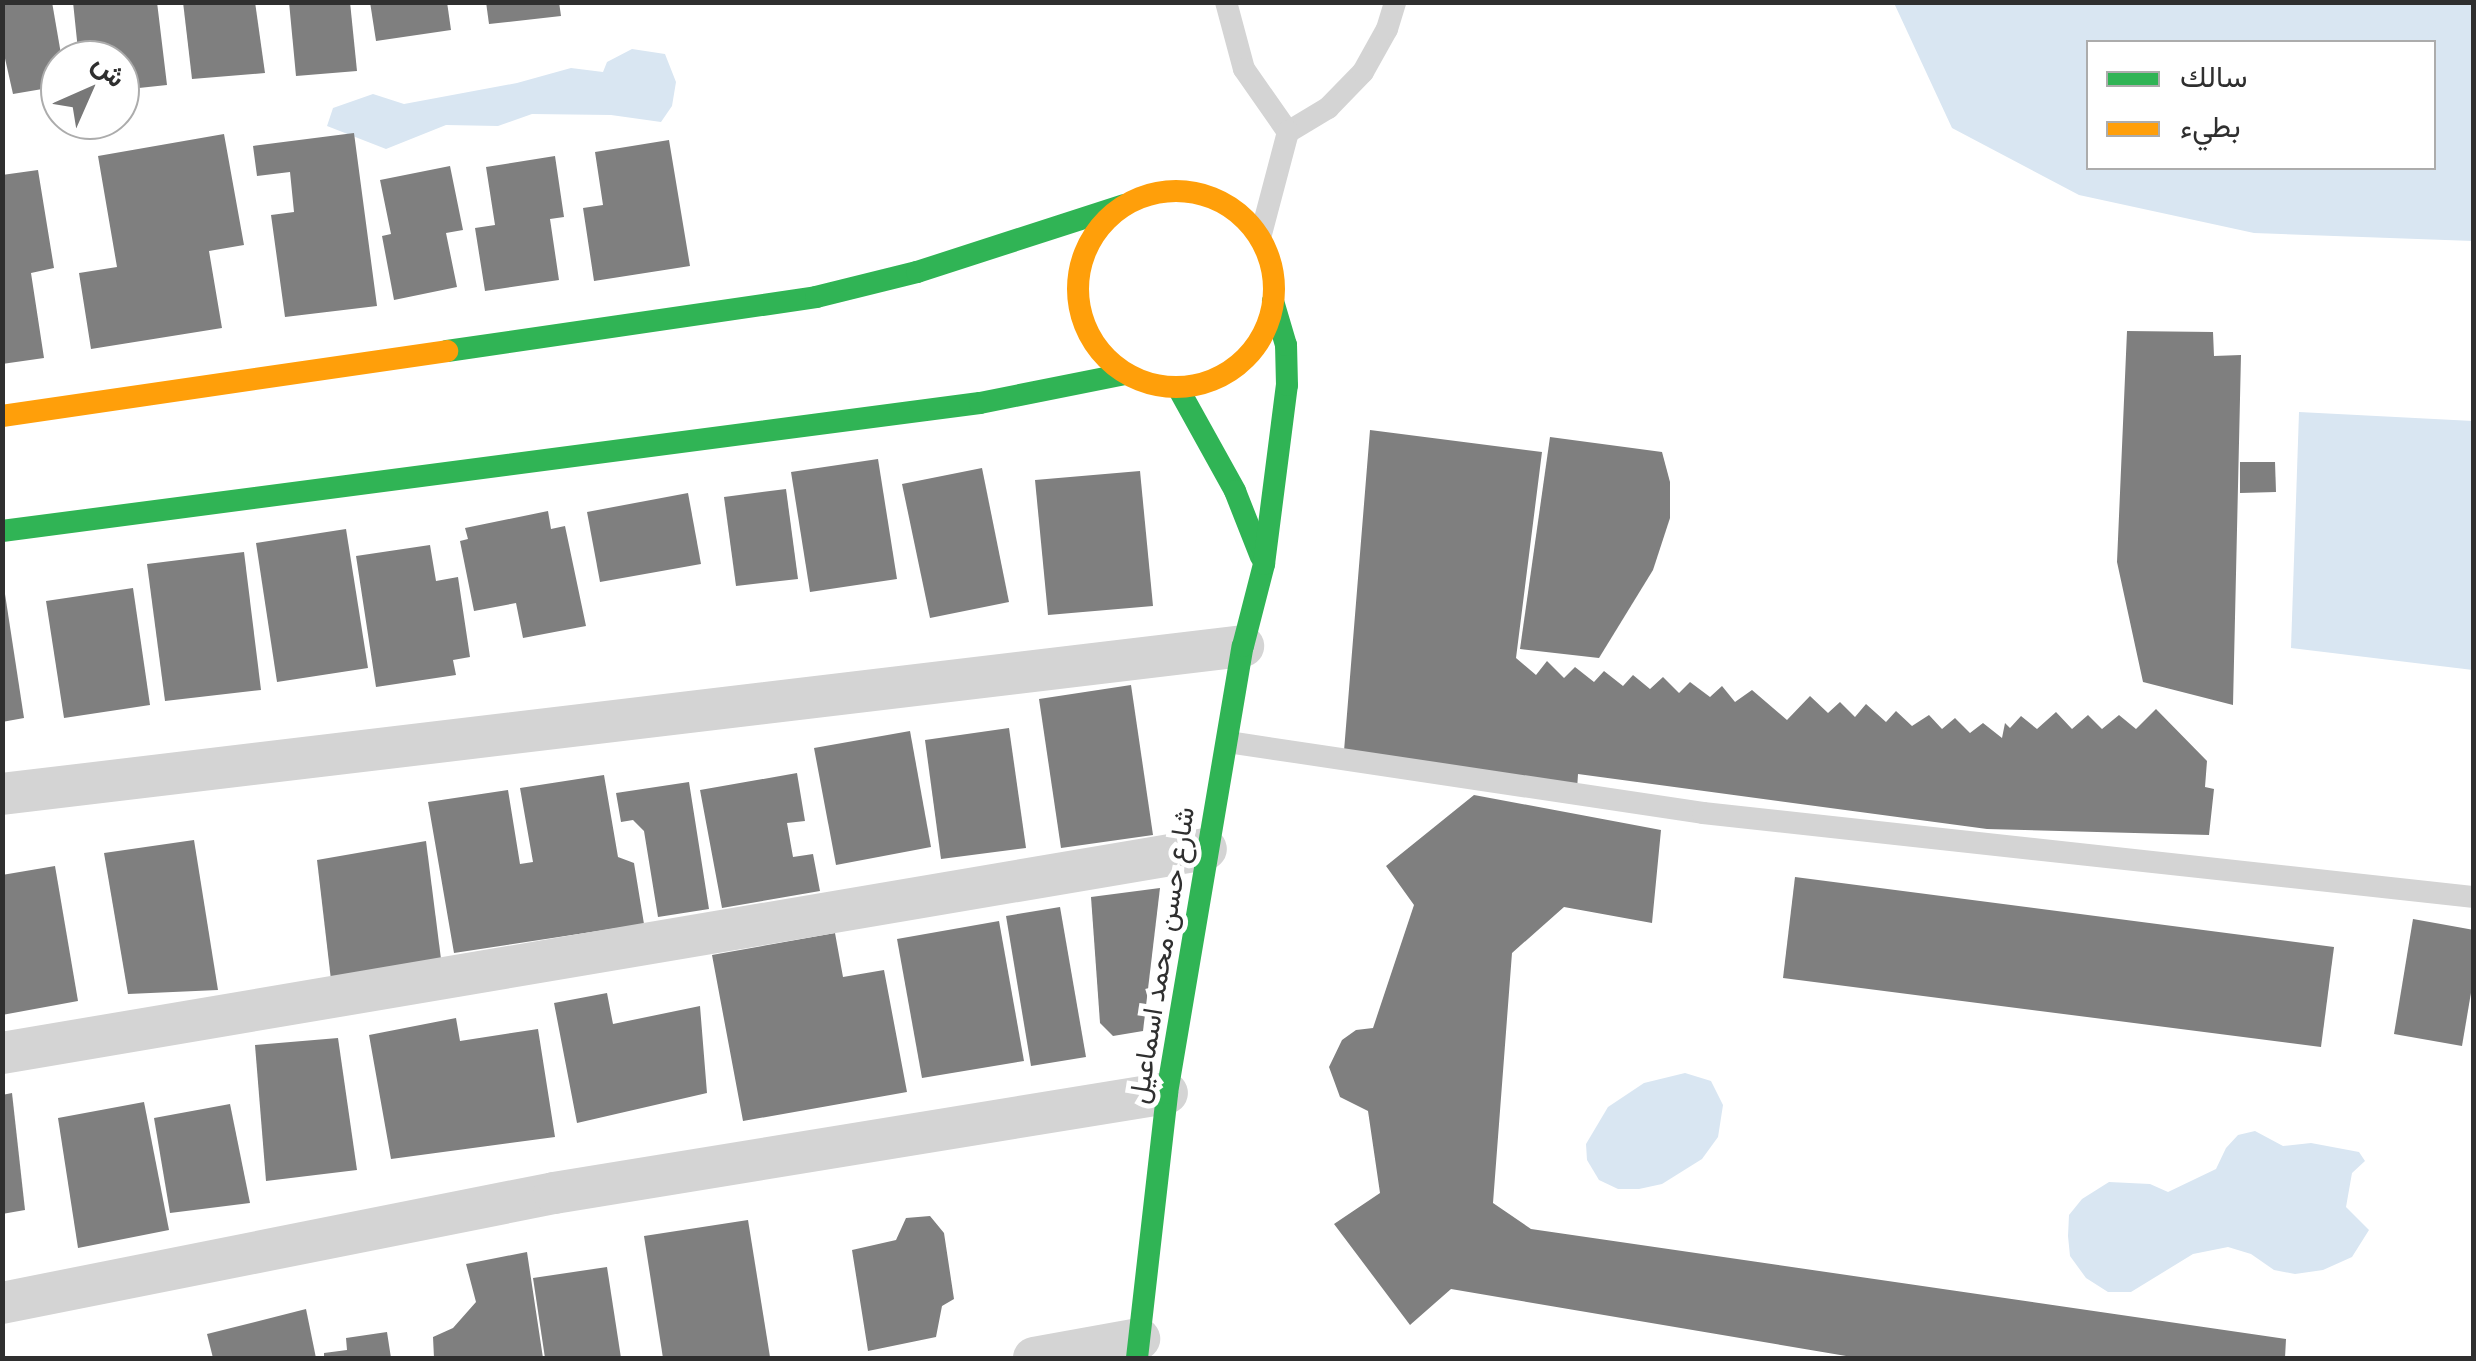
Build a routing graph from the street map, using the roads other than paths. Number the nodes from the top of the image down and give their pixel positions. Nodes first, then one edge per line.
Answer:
1 (1226, 2) edge
2 (1395, 2) edge
3 (1288, 132) junction
4 (1124, 205) junction
5 (1260, 238) junction
6 (1274, 301) junction
7 (1125, 374) junction
8 (1178, 388) junction
9 (2, 416) edge
10 (2, 531) edge
11 (1264, 564) junction
12 (1243, 646) junction
13 (1228, 742) junction
14 (2, 794) edge
15 (1206, 849) junction
16 (2474, 897) edge
17 (2, 1054) edge
18 (1167, 1093) junction
19 (2, 1304) edge
20 (1138, 1349) edge
21 (1034, 1358) edge

1 - 3 lane
2 - 3 lane
3 - 5 lane
4 - 5 street
4 - 7 street
4 - 9 street
5 - 6 street
6 - 8 street
6 - 11 street, شارع حسن محمد اسماعيل
7 - 8 street
7 - 10 street
8 - 11 street
11 - 12 street, شارع حسن محمد اسماعيل
12 - 13 street, شارع حسن محمد اسماعيل
12 - 14 street
13 - 15 street, شارع حسن محمد اسماعيل
13 - 16 lane
15 - 17 street
15 - 18 street, شارع حسن محمد اسماعيل
18 - 19 street
18 - 20 street, شارع حسن محمد اسماعيل
20 - 21 street

